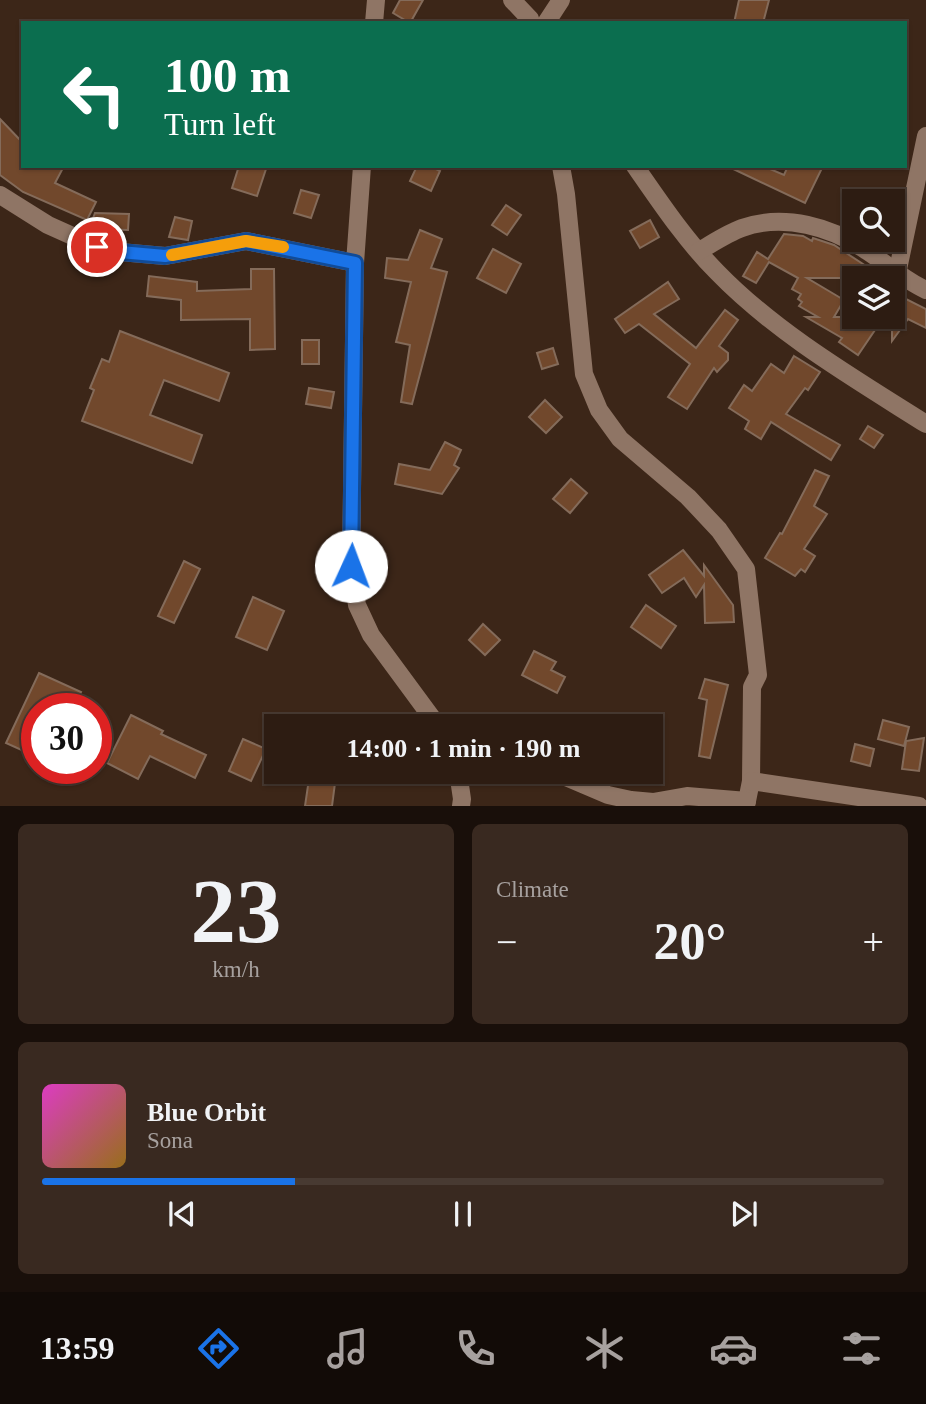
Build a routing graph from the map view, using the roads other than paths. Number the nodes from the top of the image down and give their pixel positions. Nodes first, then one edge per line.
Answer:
1 (376, 0) edge
2 (512, 0) edge
3 (561, 0) edge
4 (374, 21) edge
5 (534, 21) edge
6 (536, 21) edge
7 (926, 136) edge
8 (362, 168) edge
9 (561, 168) edge
10 (636, 168) edge
11 (0, 195) edge
12 (699, 251) junction
13 (355, 263) junction
14 (887, 266) edge
15 (899, 266) edge
16 (905, 278) edge
17 (926, 290) edge
18 (926, 424) edge
19 (429, 714) edge
20 (751, 781) junction
21 (460, 784) edge
22 (582, 784) edge
23 (746, 803) edge
24 (461, 806) edge
25 (919, 806) edge

1 - 4 street
2 - 5 street
3 - 6 street
7 - 15 street
8 - 13 street
9 - 20 street
10 - 12 street
11 - 13 street
12 - 14 street
12 - 18 street
13 - 19 street
16 - 17 street
20 - 23 street
20 - 25 street
21 - 24 street
22 - 23 street

